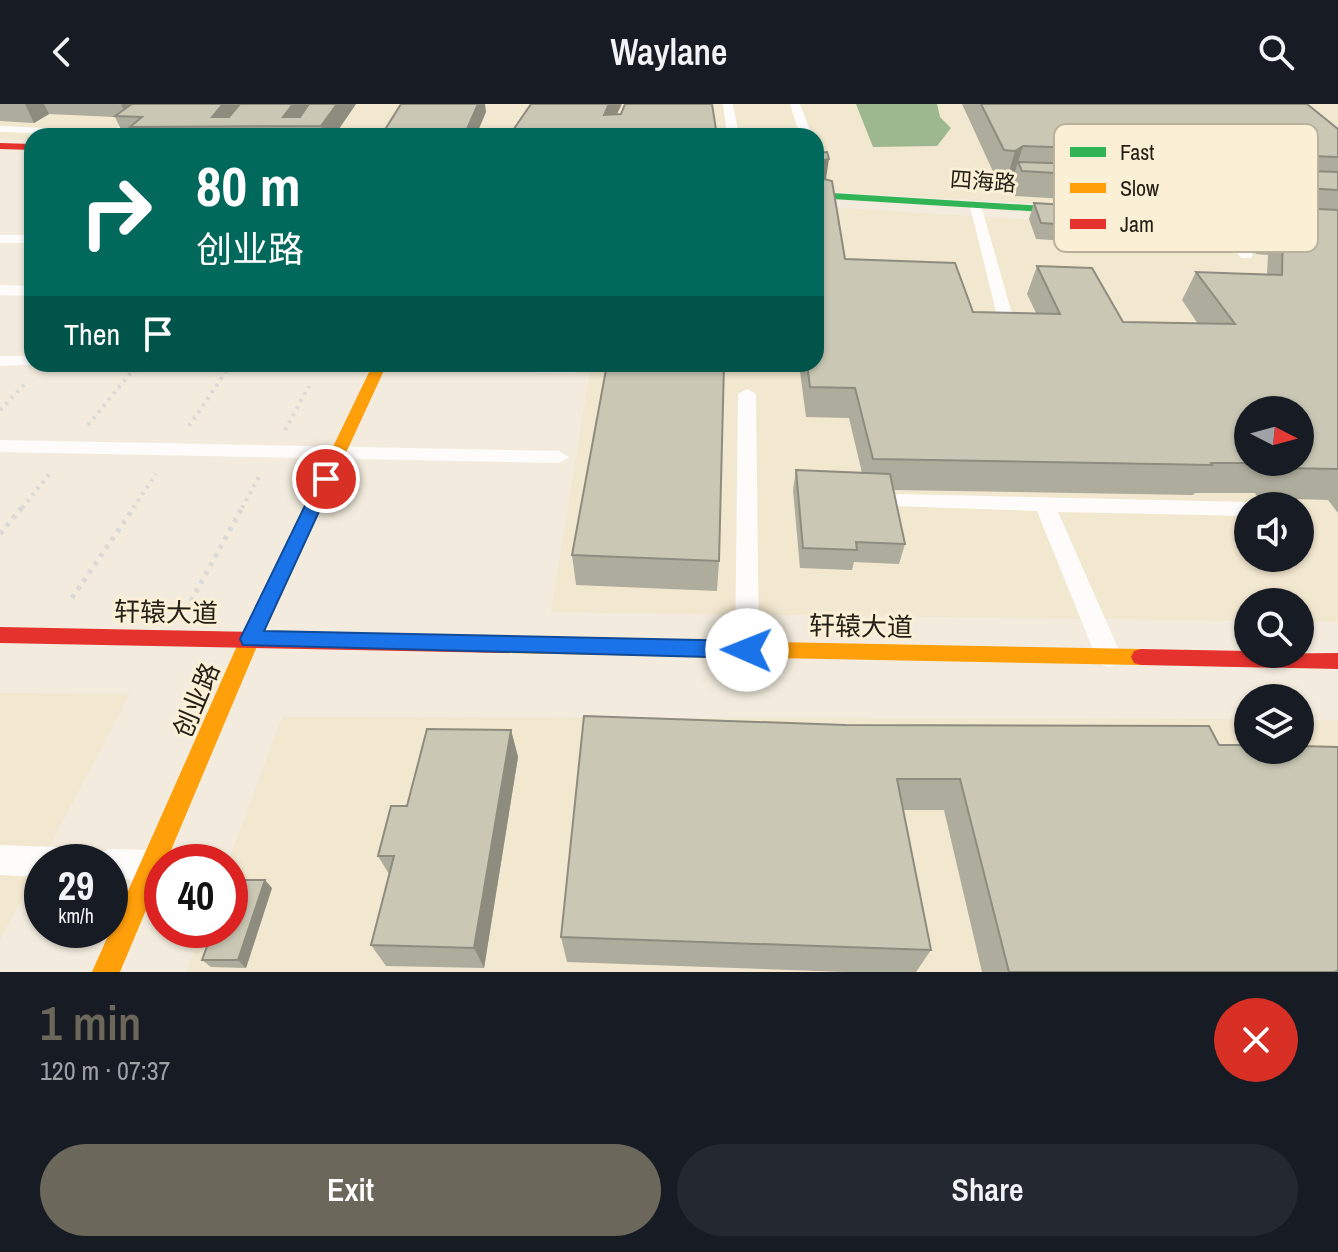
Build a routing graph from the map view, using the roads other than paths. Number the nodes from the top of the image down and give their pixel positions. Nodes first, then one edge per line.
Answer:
1 (158, 104) edge
2 (728, 104) edge
3 (795, 104) edge
4 (123, 128) edge
5 (732, 128) edge
6 (803, 128) edge
7 (0, 129) edge
8 (24, 130) edge
9 (0, 146) edge
10 (24, 147) edge
11 (824, 196) edge
12 (974, 205) junction
13 (1054, 210) edge
14 (1318, 226) edge
15 (1338, 227) edge
16 (0, 239) edge
17 (24, 239) edge
18 (1244, 252) edge
19 (1246, 255) dead end
20 (0, 290) edge
21 (24, 291) edge
22 (1008, 328) edge
23 (0, 361) edge
24 (24, 366) edge
25 (377, 372) edge
26 (747, 394) dead end
27 (0, 446) edge
28 (339, 452) junction
29 (559, 457) dead end
30 (899, 501) edge
31 (1044, 504) junction
32 (1234, 509) edge
33 (0, 635) edge
34 (250, 639) junction
35 (747, 650) junction
36 (1109, 657) junction
37 (1338, 661) edge
38 (161, 844) edge
39 (0, 860) edge
40 (24, 861) edge
41 (144, 884) edge
42 (106, 972) edge

1 - 4 lane
2 - 5 lane
3 - 6 lane
7 - 8 lane
9 - 10 street
11 - 12 street, 四海路
12 - 13 street, 四海路
12 - 22 lane
14 - 15 street
16 - 17 lane
18 - 19 lane
20 - 21 lane
23 - 24 lane
25 - 28 street, 创业路
26 - 35 lane
27 - 28 lane
28 - 29 lane
28 - 34 street, 创业路
30 - 31 lane
31 - 32 lane
31 - 36 lane
33 - 34 street, 轩辕大道
34 - 35 street, 轩辕大道
34 - 38 street, 创业路
35 - 36 street, 轩辕大道
36 - 37 street, 轩辕大道
39 - 40 lane
41 - 42 street, 创业路

